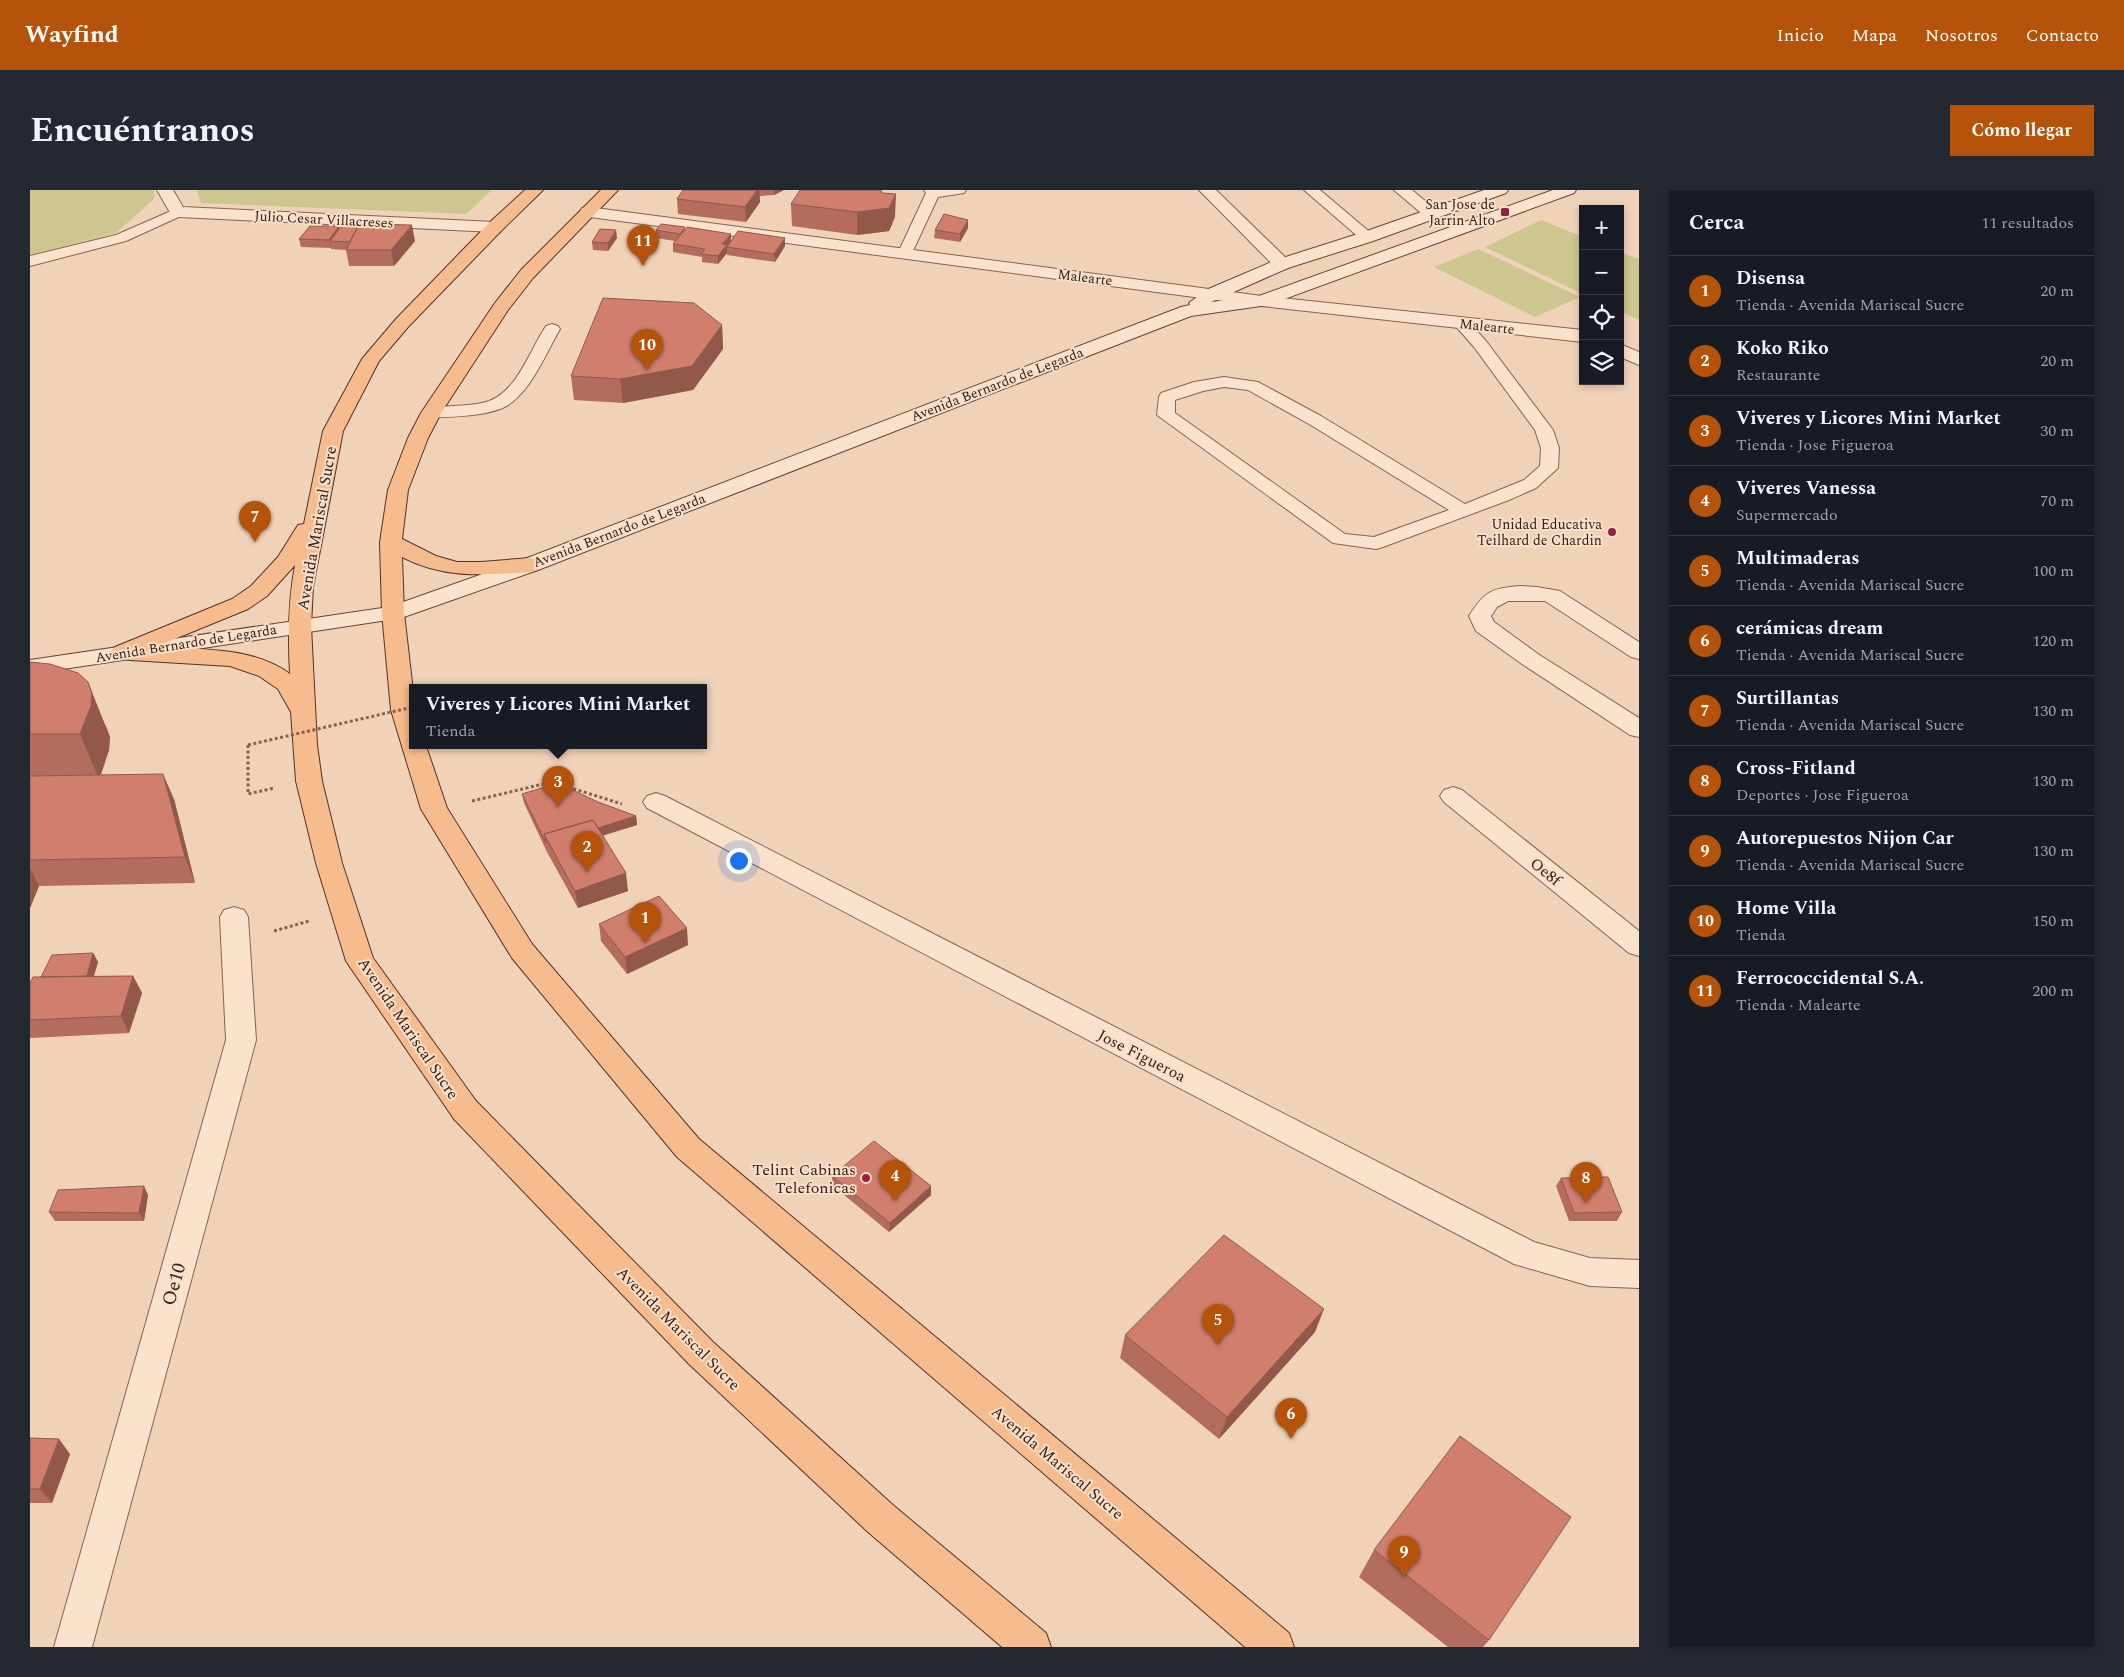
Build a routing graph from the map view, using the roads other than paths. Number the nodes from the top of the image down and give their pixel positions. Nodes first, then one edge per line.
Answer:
1 (166, 190) edge
2 (535, 190) edge
3 (610, 190) edge
4 (959, 190) edge
5 (1208, 190) edge
6 (1310, 190) edge
7 (1402, 190) edge
8 (1500, 190) edge
9 (1568, 190) edge
10 (932, 192) edge
11 (178, 212) junction
12 (588, 212) junction
13 (1433, 214) junction
14 (495, 227) junction
15 (1367, 237) junction
16 (906, 254) junction
17 (30, 262) edge
18 (1282, 264) junction
19 (1212, 294) junction
20 (1262, 301) junction
21 (1187, 311) junction
22 (1461, 323) junction
23 (552, 328) dead end
24 (1579, 336) edge
25 (1624, 340) edge
26 (1639, 342) edge
27 (1624, 352) edge
28 (1639, 359) edge
29 (431, 413) junction
30 (1462, 510) junction
31 (316, 514) junction
32 (391, 542) junction
33 (530, 565) junction
34 (392, 613) junction
35 (299, 626) junction
36 (124, 652) junction
37 (1639, 652) edge
38 (30, 667) edge
39 (303, 712) junction
40 (1639, 729) edge
41 (409, 730) edge
42 (415, 749) edge
43 (1453, 796) dead end
44 (656, 802) road end
45 (234, 917) dead end
46 (1639, 946) edge
47 (1639, 1274) edge
48 (72, 1647) edge
49 (1032, 1647) edge
50 (1275, 1647) edge

1 - 11 street
2 - 14 main road, Avenida Mariscal Sucre
3 - 12 main road, Avenida Mariscal Sucre
4 - 10 lane
5 - 18 street
6 - 15 lane
7 - 13 street
8 - 13 street, Avenida Bernardo de Legarda
9 - 20 street, Avenida Bernardo de Legarda
10 - 16 lane
11 - 14 street, Julio Cesar Villacreses
11 - 17 lane
12 - 16 street, Malearte
12 - 29 main road, Avenida Mariscal Sucre
13 - 15 street, Avenida Bernardo de Legarda
14 - 31 main road, Avenida Mariscal Sucre
15 - 18 street, Avenida Bernardo de Legarda
16 - 19 street, Malearte
18 - 19 street, Avenida Bernardo de Legarda
19 - 20 street, Malearte
19 - 21 street, Avenida Bernardo de Legarda
20 - 21 street, Avenida Bernardo de Legarda
20 - 22 street, Malearte
21 - 33 street, Avenida Bernardo de Legarda
22 - 24 street, Malearte
22 - 30 lane
23 - 29 lane
25 - 26 street
27 - 28 street
29 - 32 main road, Avenida Mariscal Sucre
30 - 30 lane
31 - 35 main road, Avenida Mariscal Sucre
31 - 36 main road
32 - 33 main road
32 - 34 main road, Avenida Mariscal Sucre
33 - 34 street, Avenida Bernardo de Legarda
34 - 35 street, Avenida Bernardo de Legarda
34 - 41 main road, Avenida Mariscal Sucre
35 - 36 street, Avenida Bernardo de Legarda
35 - 39 main road, Avenida Mariscal Sucre
36 - 38 street, Avenida Bernardo de Legarda
36 - 39 main road
37 - 40 street
39 - 49 main road, Avenida Mariscal Sucre
42 - 50 main road, Avenida Mariscal Sucre
43 - 46 street, Oe8f
44 - 47 street, Jose Figueroa
45 - 48 street, Oe10

